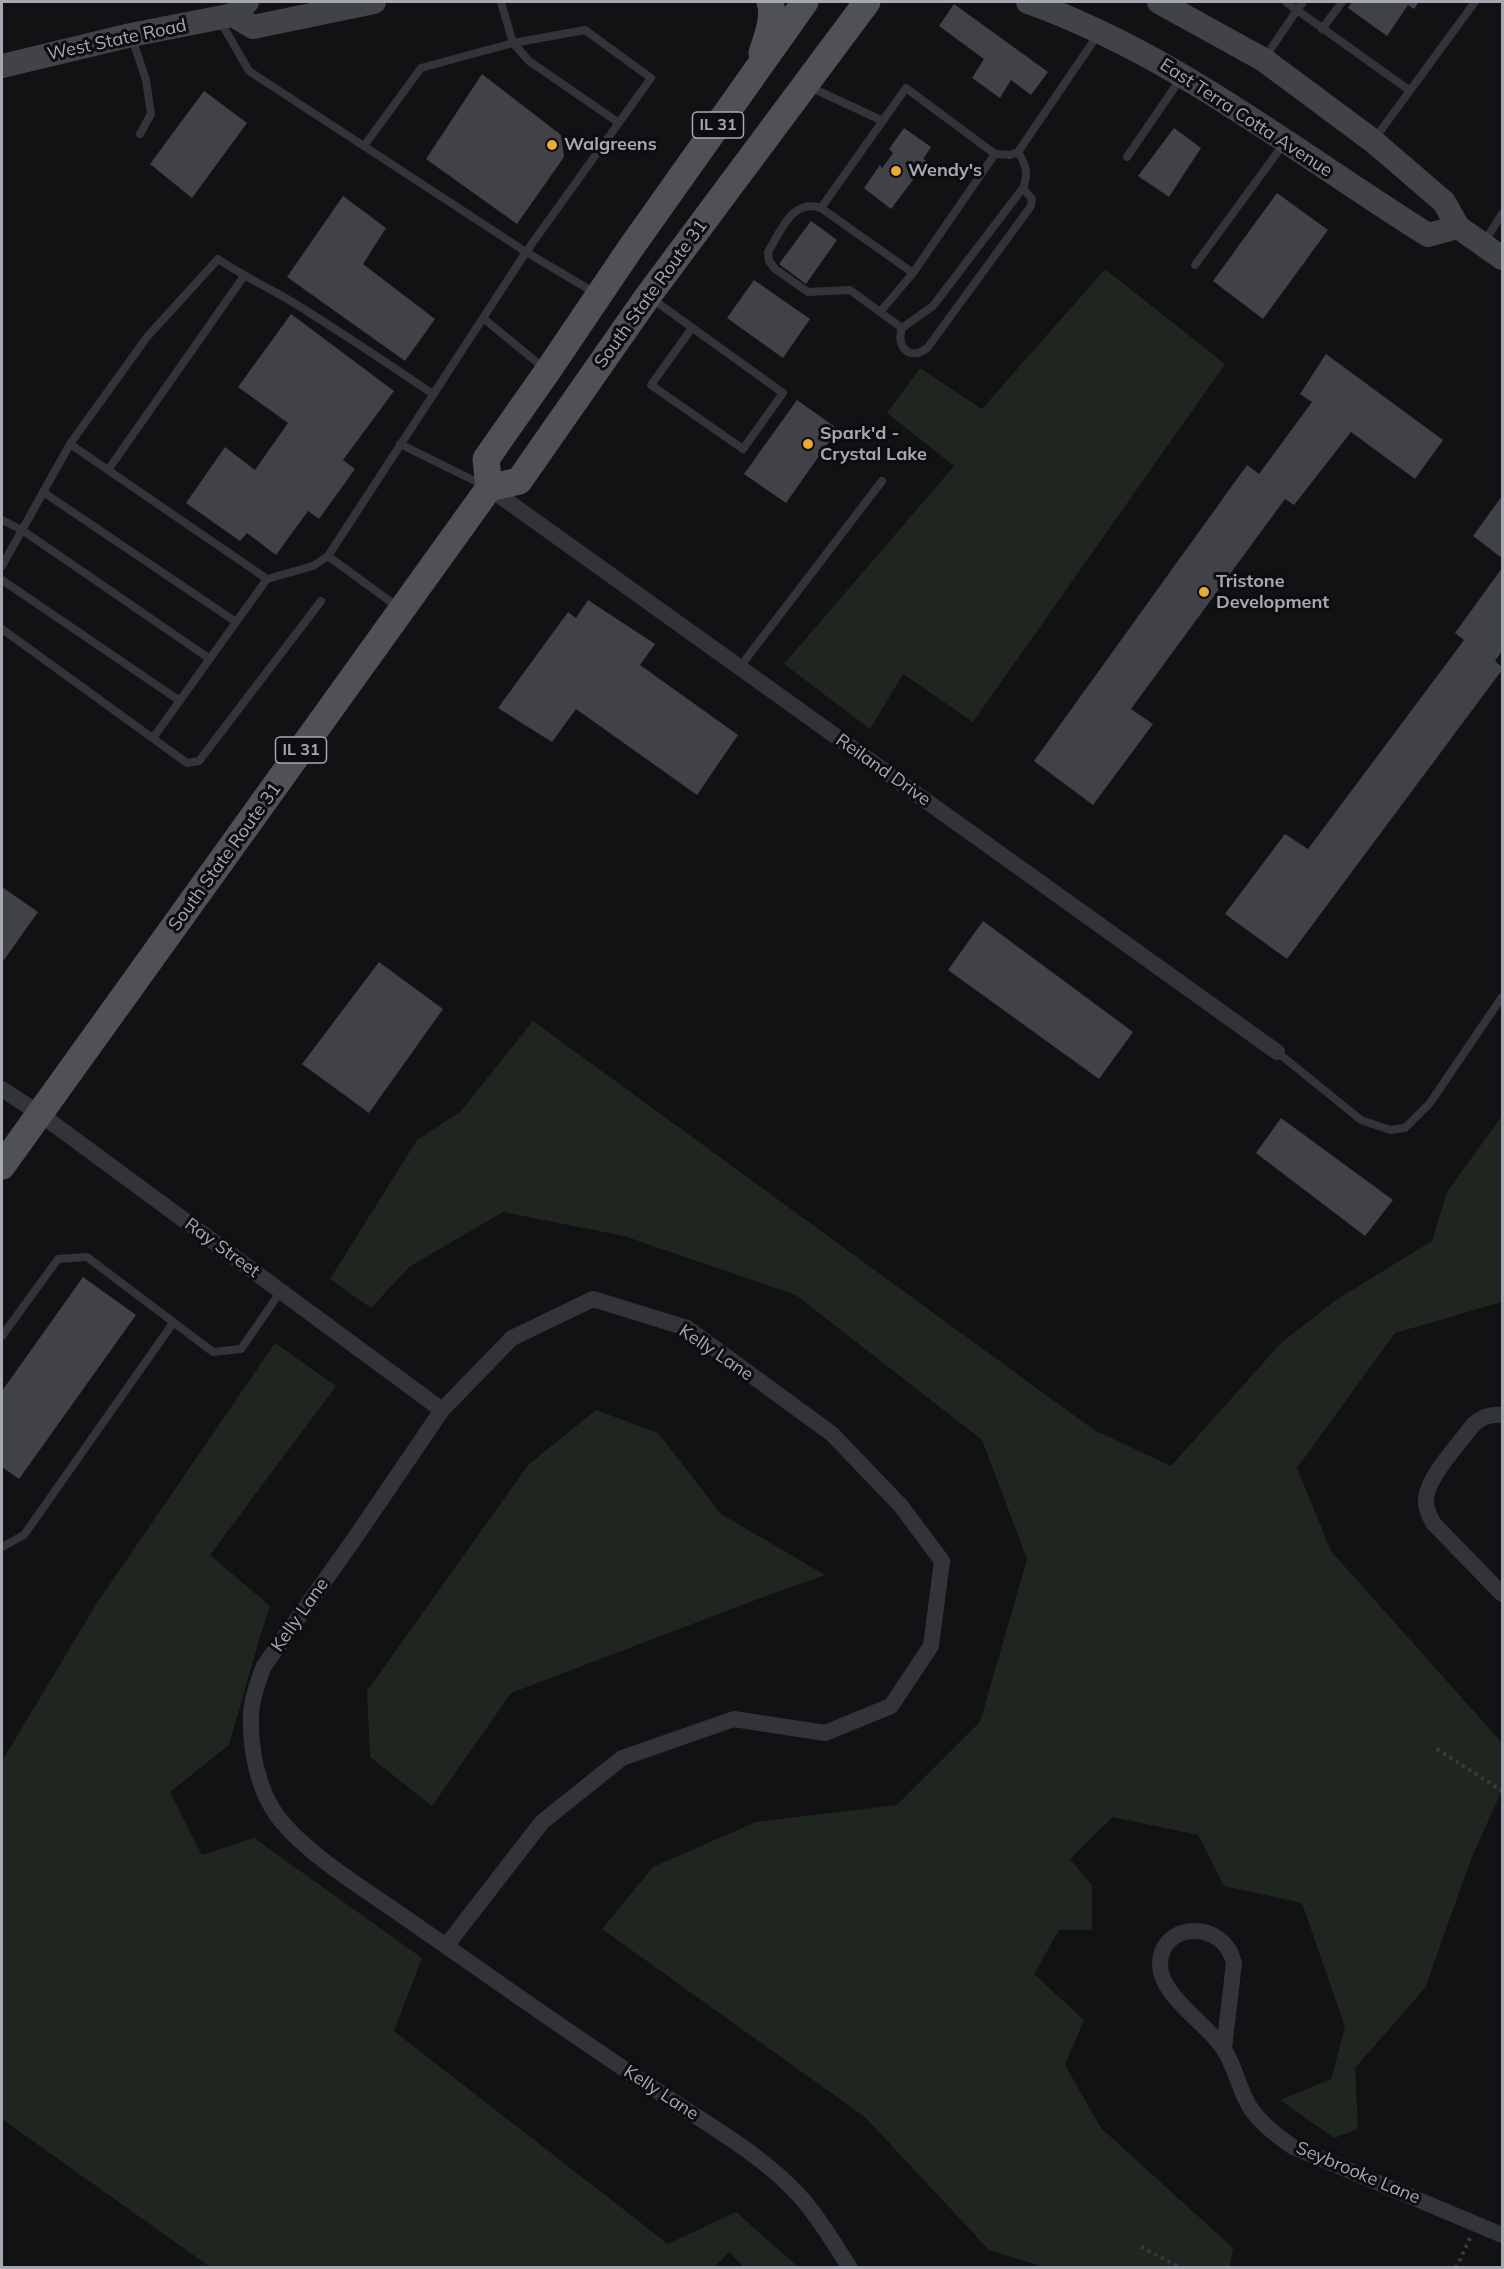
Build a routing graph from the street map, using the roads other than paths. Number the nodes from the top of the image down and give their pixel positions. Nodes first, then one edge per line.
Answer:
1 (374, 2) edge
2 (501, 2) edge
3 (770, 2) edge
4 (805, 2) edge
5 (867, 2) edge
6 (1028, 2) edge
7 (1159, 2) edge
8 (1286, 2) edge
9 (1303, 2) edge
10 (1342, 2) edge
11 (1475, 2) edge
12 (1297, 10) junction
13 (233, 12) edge
14 (1322, 29) junction
15 (1101, 30) junction
16 (131, 35) junction
17 (513, 44) junction
18 (1264, 60) junction
19 (2, 66) edge
20 (1183, 75) junction
21 (748, 82) junction
22 (804, 85) junction
23 (1409, 90) junction
24 (883, 121) junction
25 (619, 123) junction
26 (140, 134) dead end
27 (1373, 141) junction
28 (1285, 142) junction
29 (364, 146) junction
30 (1018, 152) junction
31 (995, 154) junction
32 (1127, 157) dead end
33 (1023, 188) junction
34 (821, 208) junction
35 (1503, 214) edge
36 (1458, 227) junction
37 (1483, 244) junction
38 (526, 252) junction
39 (1503, 258) edge
40 (1195, 265) dead end
41 (913, 273) junction
42 (244, 276) junction
43 (599, 295) junction
44 (648, 296) junction
45 (880, 312) junction
46 (483, 318) junction
47 (692, 328) junction
48 (902, 328) junction
49 (547, 372) junction
50 (433, 394) junction
51 (69, 444) junction
52 (400, 444) junction
53 (108, 470) junction
54 (882, 481) dead end
55 (489, 488) junction
56 (43, 492) junction
57 (2, 520) edge
58 (22, 530) junction
59 (328, 556) junction
60 (2, 566) edge
61 (267, 579) junction
62 (2, 580) edge
63 (321, 601) dead end
64 (402, 610) junction
65 (236, 622) junction
66 (2, 629) edge
67 (210, 659) junction
68 (739, 668) junction
69 (180, 701) junction
70 (153, 738) junction
71 (1503, 997) edge
72 (1277, 1052) joint
73 (2, 1089) edge
74 (40, 1114) junction
75 (2, 1166) edge
76 (281, 1291) junction
77 (173, 1323) junction
78 (2, 1336) edge
79 (442, 1410) junction
80 (1503, 1415) edge
81 (2, 1547) edge
82 (1503, 1594) edge
83 (446, 1946) junction
84 (1224, 2048) junction
85 (1502, 2234) edge
86 (850, 2268) edge

1 - 13 main road
2 - 17 lane
3 - 21 main road
4 - 21 main road, IL 31
5 - 22 main road, IL 31
6 - 15 main road, East Terra Cotta Avenue
7 - 18 main road
8 - 12 lane
9 - 12 lane
10 - 14 lane
11 - 23 lane
12 - 14 lane
12 - 18 lane
13 - 16 main road, West State Road
13 - 29 lane
14 - 23 lane
15 - 20 main road, East Terra Cotta Avenue
15 - 30 lane
16 - 19 main road, West State Road
16 - 26 lane
17 - 25 lane
17 - 25 lane
17 - 29 lane
18 - 27 main road
20 - 28 main road, East Terra Cotta Avenue
20 - 32 lane
21 - 43 main road, IL 31
22 - 24 lane
22 - 44 main road, South State Route 31 / IL 31
23 - 27 lane
24 - 31 lane
24 - 34 lane
25 - 38 lane
27 - 36 main road
28 - 36 main road, East Terra Cotta Avenue
28 - 40 lane
29 - 38 lane
30 - 31 lane
30 - 33 lane
31 - 41 lane
33 - 48 lane
33 - 48 lane
34 - 41 lane
34 - 45 lane
35 - 37 lane
36 - 37 main road
37 - 39 main road
38 - 43 lane
38 - 46 lane
41 - 45 lane
42 - 50 lane
42 - 51 lane
42 - 53 lane
43 - 49 main road, IL 31
44 - 47 lane
44 - 55 main road, South State Route 31 / IL 31
45 - 48 lane
46 - 49 lane
46 - 50 lane
47 - 47 lane
49 - 55 main road, IL 31
50 - 52 lane
51 - 53 lane
51 - 56 lane
52 - 55 lane
52 - 59 lane
53 - 61 lane
54 - 68 lane
55 - 64 main road, South State Route 31 / IL 31
55 - 68 street, Reiland Drive
56 - 58 lane
56 - 65 lane
57 - 58 lane
58 - 60 lane
58 - 67 lane
59 - 61 lane
59 - 64 lane
61 - 65 lane
62 - 69 lane
63 - 70 lane
64 - 74 main road, South State Route 31 / IL 31
65 - 67 lane
66 - 70 lane
67 - 69 lane
68 - 72 street, Reiland Drive
69 - 70 lane
71 - 72 lane
73 - 74 street, Ray Street
74 - 75 main road, South State Route 31 / IL 31
74 - 76 street, Ray Street
76 - 77 lane
76 - 79 street, Ray Street
77 - 78 lane
77 - 81 lane
79 - 83 street, Kelly Lane
79 - 83 street, Kelly Lane
80 - 82 street
83 - 86 street, Kelly Lane
84 - 84 street, Seybrooke Lane
84 - 85 street, Seybrooke Lane

